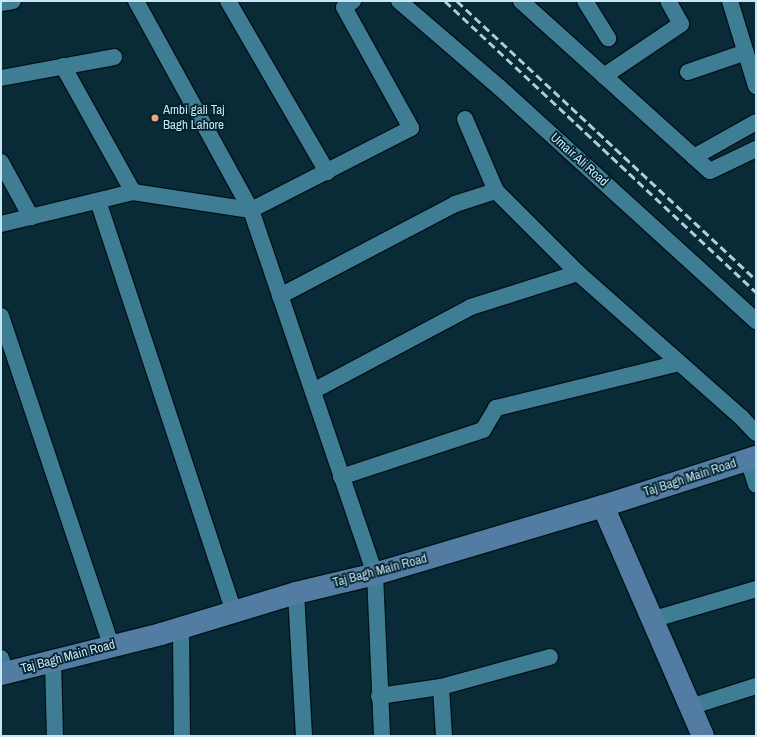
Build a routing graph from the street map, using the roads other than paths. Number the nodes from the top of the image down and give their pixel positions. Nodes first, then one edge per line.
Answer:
1 (13, 1) edge
2 (136, 1) edge
3 (228, 1) edge
4 (353, 1) edge
5 (399, 1) edge
6 (521, 1) edge
7 (585, 1) edge
8 (668, 1) edge
9 (730, 1) edge
10 (1, 4) edge
11 (608, 38) dead end
12 (746, 52) junction
13 (114, 57) dead end
14 (63, 66) junction
15 (688, 72) dead end
16 (604, 76) junction
17 (1, 78) edge
18 (756, 86) edge
19 (465, 119) dead end
20 (756, 122) edge
21 (756, 149) edge
22 (694, 157) junction
23 (1, 162) edge
24 (327, 172) junction
25 (496, 191) junction
26 (133, 192) junction
27 (98, 201) junction
28 (251, 210) junction
29 (31, 217) junction
30 (1, 224) edge
31 (578, 272) junction
32 (280, 296) junction
33 (1, 316) edge
34 (756, 321) edge
35 (679, 363) junction
36 (313, 391) junction
37 (756, 433) edge
38 (752, 458) edge
39 (341, 477) junction
40 (756, 485) edge
41 (603, 506) junction
42 (375, 574) junction
43 (756, 589) edge
44 (296, 593) junction
45 (234, 613) junction
46 (651, 620) junction
47 (181, 628) junction
48 (111, 645) junction
49 (550, 657) dead end
50 (53, 661) junction
51 (3, 668) edge
52 (756, 686) edge
53 (441, 687) junction
54 (379, 696) junction
55 (690, 707) junction
56 (55, 736) edge
57 (182, 736) edge
58 (304, 736) edge
59 (382, 736) edge
60 (444, 736) edge
61 (703, 736) edge

1 - 10 street
2 - 28 street
3 - 24 street
4 - 24 street
5 - 34 street, Umair Ali Road
6 - 16 street
7 - 11 street
8 - 16 street
9 - 12 street
12 - 15 street
12 - 18 street
13 - 14 street
14 - 17 street
14 - 26 street
16 - 22 street
19 - 25 street
20 - 22 street
21 - 22 street
23 - 29 street
24 - 28 street
25 - 31 street
25 - 32 street
26 - 27 street
26 - 28 street
27 - 29 street
27 - 45 street
28 - 32 street
29 - 30 street
31 - 35 street
31 - 36 street
32 - 36 street
33 - 48 street
35 - 37 street
35 - 39 street
36 - 39 street
38 - 40 street
38 - 41 street, Taj Bagh Main Road
39 - 42 street
41 - 42 street, Taj Bagh Main Road
41 - 46 street
42 - 44 street, Taj Bagh Main Road
42 - 54 street
43 - 46 street
44 - 45 street, Taj Bagh Main Road
44 - 58 street
45 - 47 street, Taj Bagh Main Road
46 - 55 street
47 - 48 street, Taj Bagh Main Road
47 - 57 street
48 - 50 street, Taj Bagh Main Road
49 - 53 street
50 - 51 street, Taj Bagh Main Road
50 - 56 street
52 - 55 street
53 - 54 street
53 - 60 street
54 - 59 street
55 - 61 street

